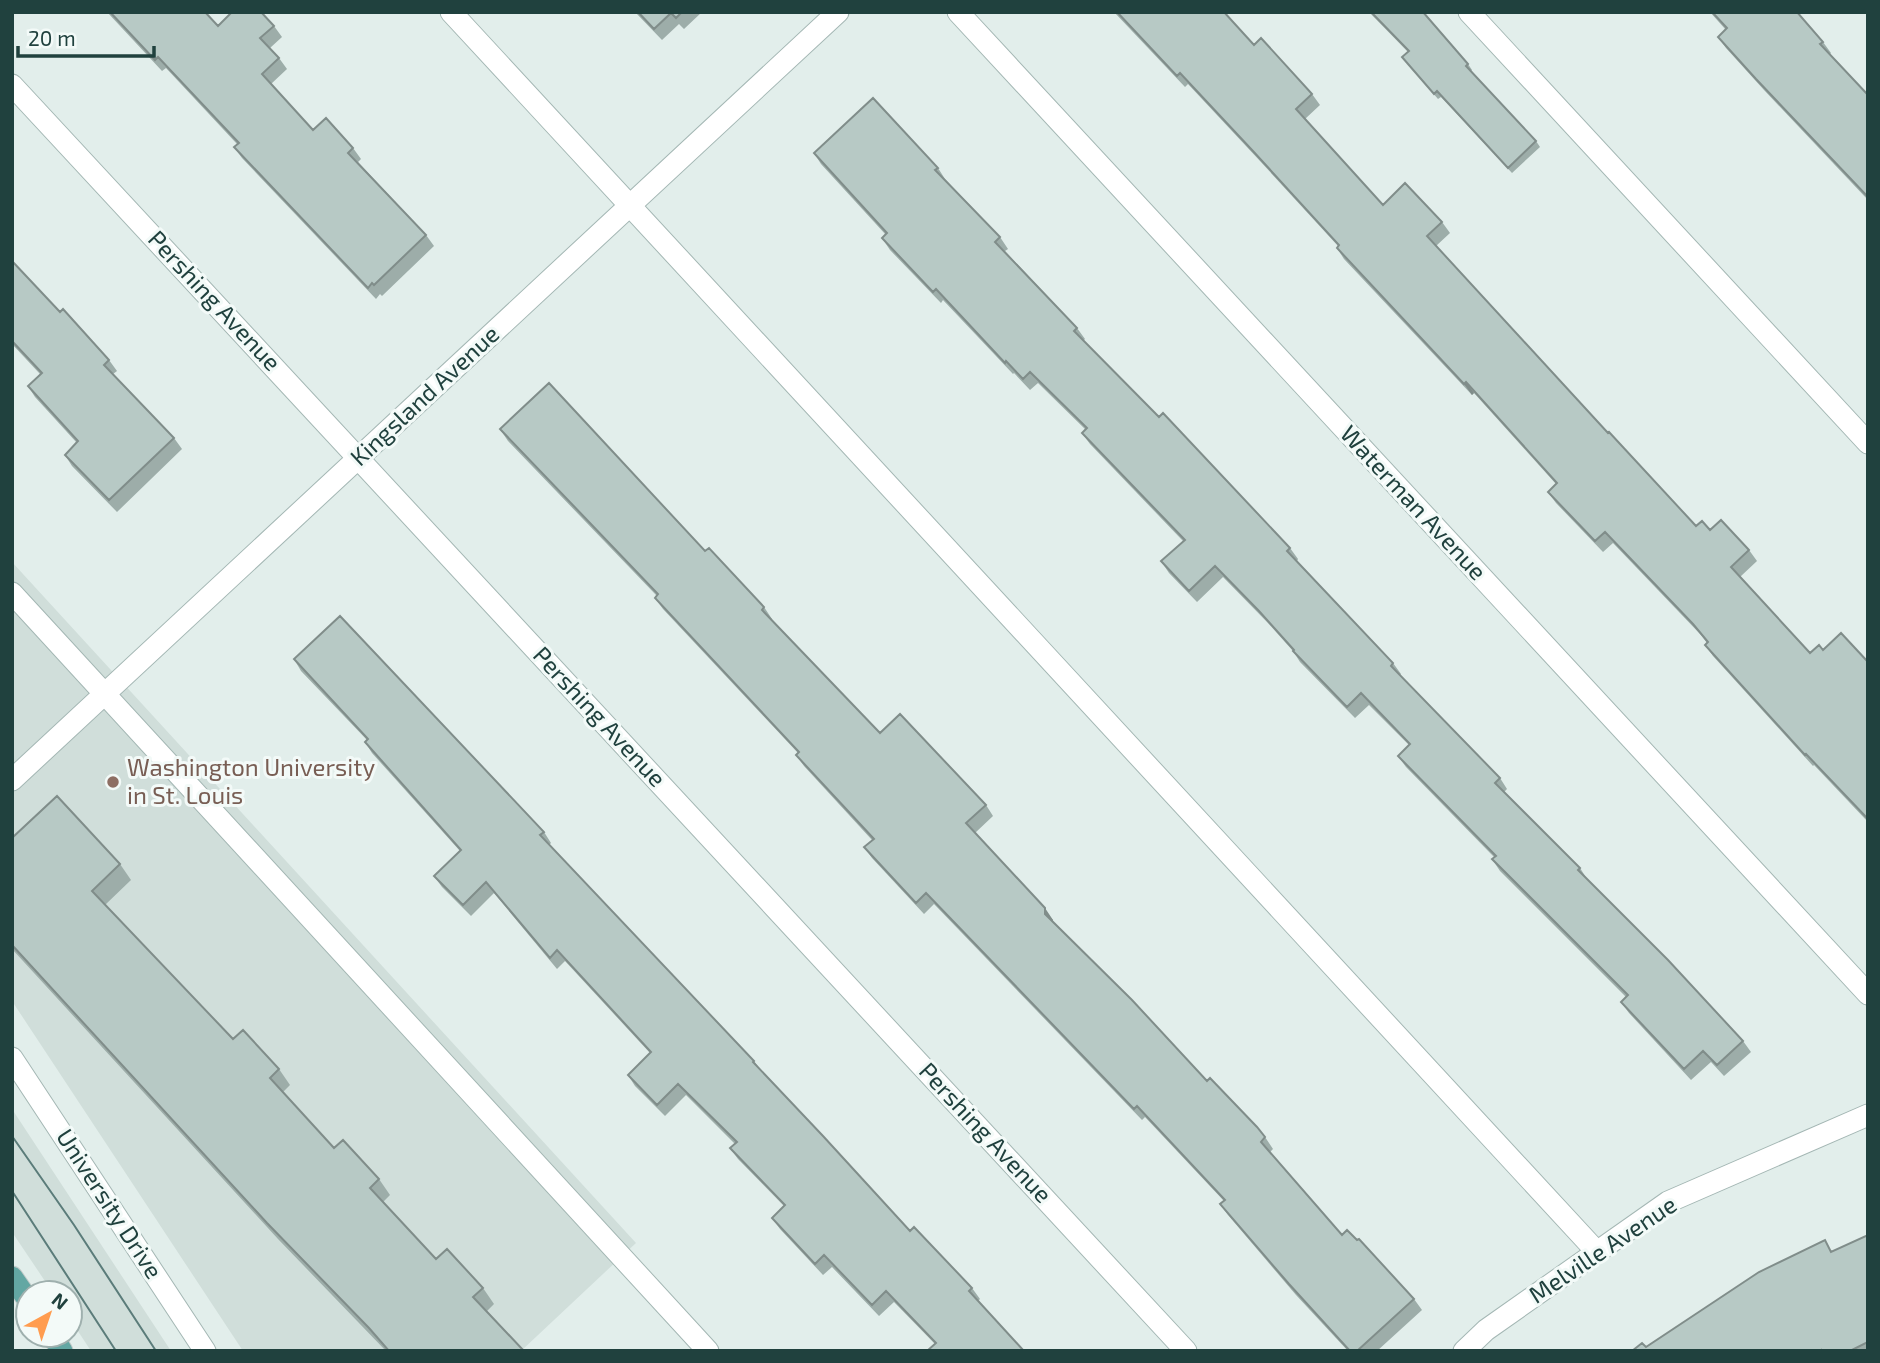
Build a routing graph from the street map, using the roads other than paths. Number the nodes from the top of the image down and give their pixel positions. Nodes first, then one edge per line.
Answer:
1 (451, 12) edge
2 (838, 12) edge
3 (958, 12) edge
4 (1469, 12) edge
5 (12, 85) edge
6 (630, 205) junction
7 (1868, 443) edge
8 (360, 458) junction
9 (12, 593) edge
10 (105, 694) junction
11 (12, 780) edge
12 (1868, 995) edge
13 (12, 1058) edge
14 (1868, 1115) edge
15 (1597, 1252) junction
16 (205, 1351) edge
17 (708, 1351) edge
18 (1186, 1351) edge
19 (1464, 1351) edge

1 - 6 street
2 - 6 street, Kingsland Avenue
3 - 12 street, Waterman Avenue
4 - 7 street
5 - 8 street, Pershing Avenue
6 - 8 street, Kingsland Avenue
6 - 15 street
8 - 10 street, Kingsland Avenue
8 - 18 street, Pershing Avenue
9 - 10 street
10 - 11 street, Kingsland Avenue
10 - 17 street
13 - 16 street, University Drive
14 - 15 street, Melville Avenue
15 - 19 street, Melville Avenue

